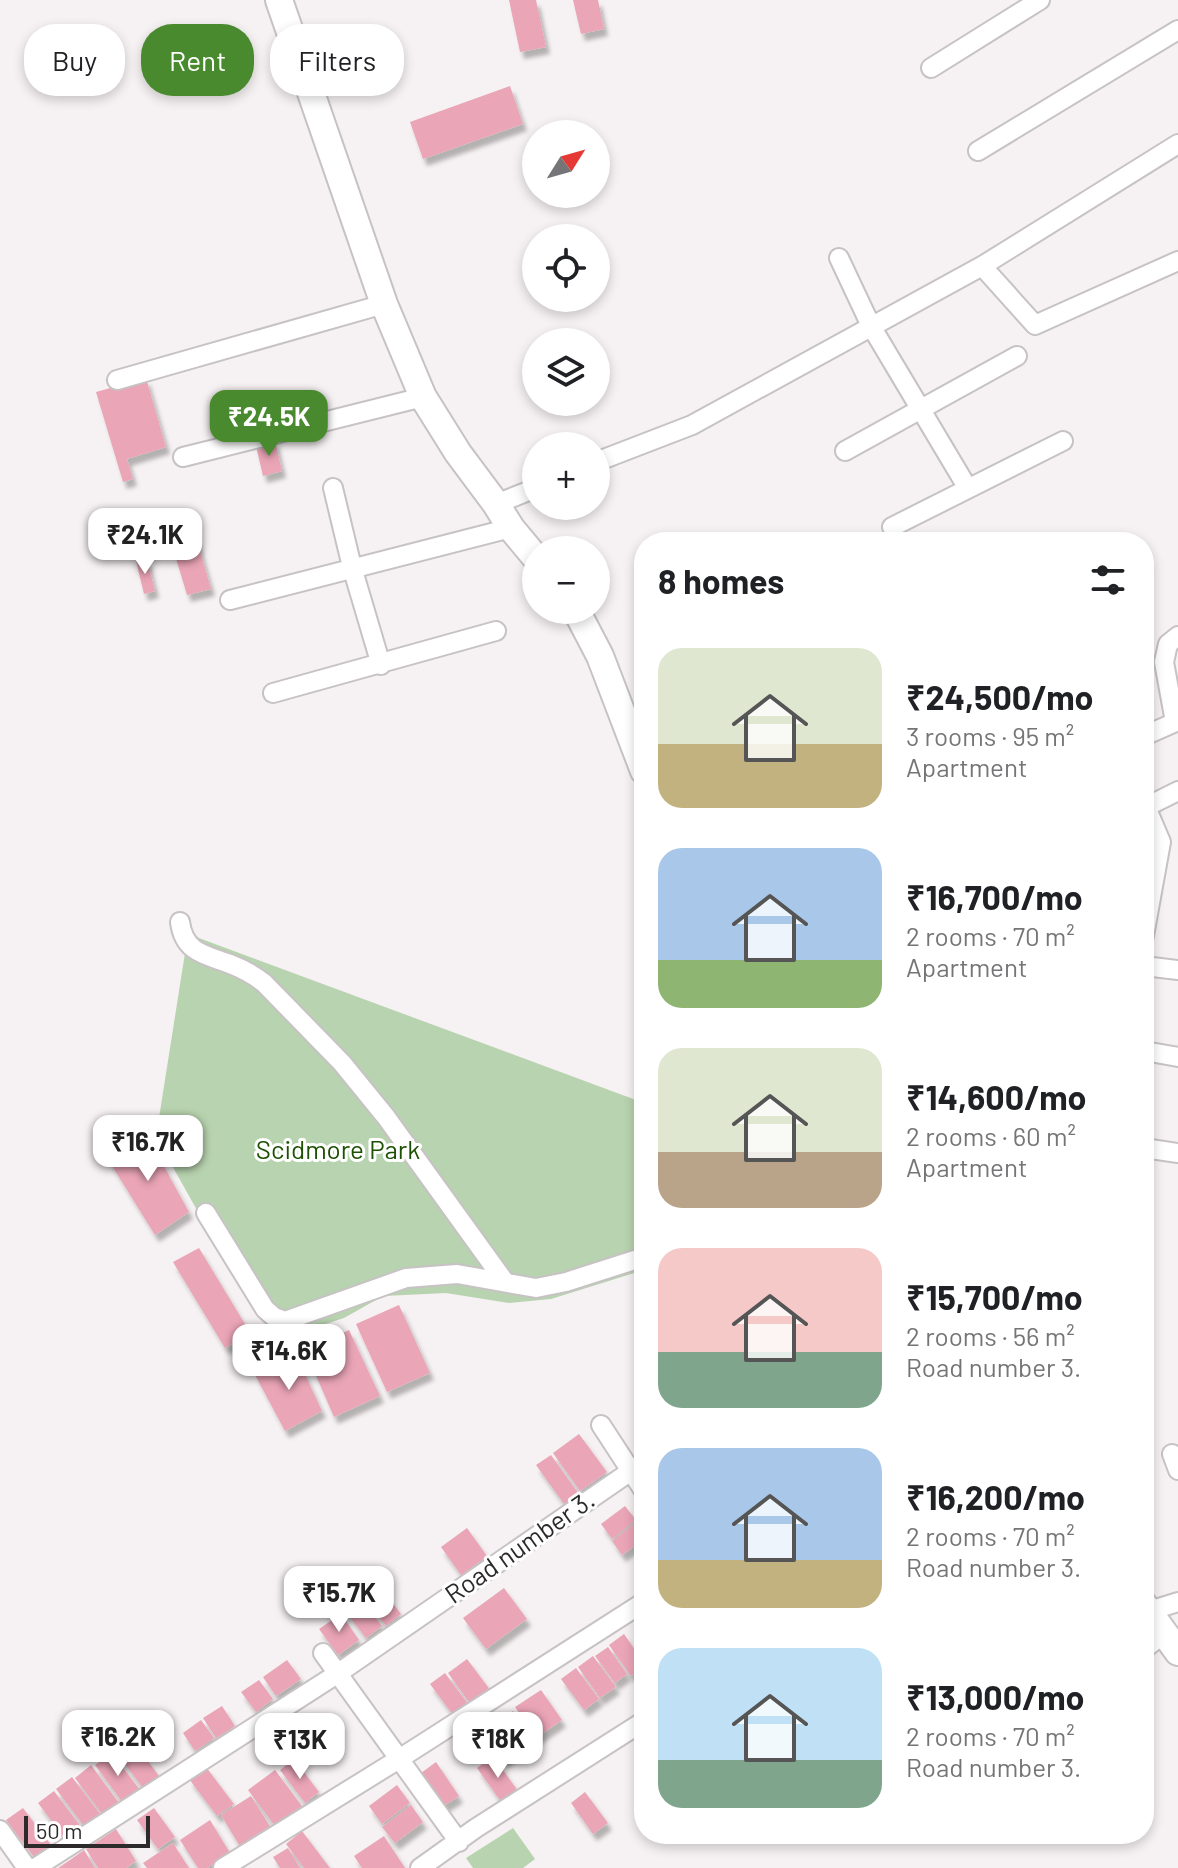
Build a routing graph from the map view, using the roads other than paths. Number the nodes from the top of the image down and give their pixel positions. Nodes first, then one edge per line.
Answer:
1 (279, 0) edge
2 (1040, 0) edge
3 (1178, 30) edge
4 (931, 68) dead end
5 (1178, 144) edge
6 (978, 151) dead end
7 (839, 258) dead end
8 (1178, 261) edge
9 (982, 266) junction
10 (384, 304) junction
11 (871, 326) junction
12 (1017, 356) dead end
13 (117, 380) dead end
14 (423, 397) junction
15 (920, 409) junction
16 (1063, 441) dead end
17 (845, 451) dead end
18 (183, 457) dead end
19 (610, 457) edge
20 (967, 487) junction
21 (333, 488) dead end
22 (522, 494) edge
23 (496, 504) junction
24 (892, 527) dead end
25 (511, 528) junction
26 (522, 541) edge
27 (352, 567) junction
28 (230, 600) dead end
29 (583, 624) edge
30 (496, 631) dead end
31 (1178, 636) edge
32 (381, 665) junction
33 (273, 693) dead end
34 (1177, 721) edge
35 (1154, 731) edge
36 (634, 745) edge
37 (1178, 791) edge
38 (1154, 801) edge
39 (1154, 826) edge
40 (1158, 858) junction
41 (1178, 860) edge
42 (1154, 880) edge
43 (180, 922) dead end
44 (1154, 967) edge
45 (1178, 970) edge
46 (1154, 1053) edge
47 (1178, 1057) edge
48 (1154, 1149) edge
49 (1178, 1153) edge
50 (206, 1213) dead end
51 (634, 1260) edge
52 (505, 1282) junction
53 (601, 1425) dead end
54 (634, 1462) edge
55 (634, 1469) edge
56 (1178, 1602) edge
57 (1154, 1606) edge
58 (634, 1608) edge
59 (1154, 1626) edge
60 (1162, 1645) edge
61 (323, 1653) dead end
62 (337, 1674) junction
63 (634, 1727) edge
64 (399, 1759) junction
65 (0, 1830) edge
66 (459, 1842) junction
67 (27, 1868) edge
68 (35, 1868) edge
69 (223, 1868) edge
70 (420, 1868) edge

1 - 10 street
2 - 4 street
3 - 6 street
5 - 9 street
7 - 11 street
8 - 9 street
9 - 11 street
10 - 13 street
10 - 14 street
11 - 15 street
11 - 19 street
12 - 15 street
14 - 18 street
14 - 23 street
15 - 17 street
15 - 20 street
16 - 20 street
20 - 24 street
21 - 27 street
22 - 23 street
23 - 25 street
25 - 26 street
25 - 27 street
27 - 28 street
27 - 32 street
29 - 36 street
30 - 32 street
31 - 34 street
32 - 33 street
34 - 35 street
37 - 38 street
39 - 40 street
40 - 41 street
40 - 42 street
43 - 52 street
44 - 45 street
46 - 47 street
48 - 49 street
50 - 52 street
51 - 52 street
53 - 54 street
55 - 62 street, Road number 3.
56 - 57 street
58 - 64 street
59 - 60 street
61 - 62 street
62 - 64 street
62 - 68 street, Road number 3.
63 - 66 street
64 - 66 street
64 - 69 street
65 - 67 street
66 - 70 street

